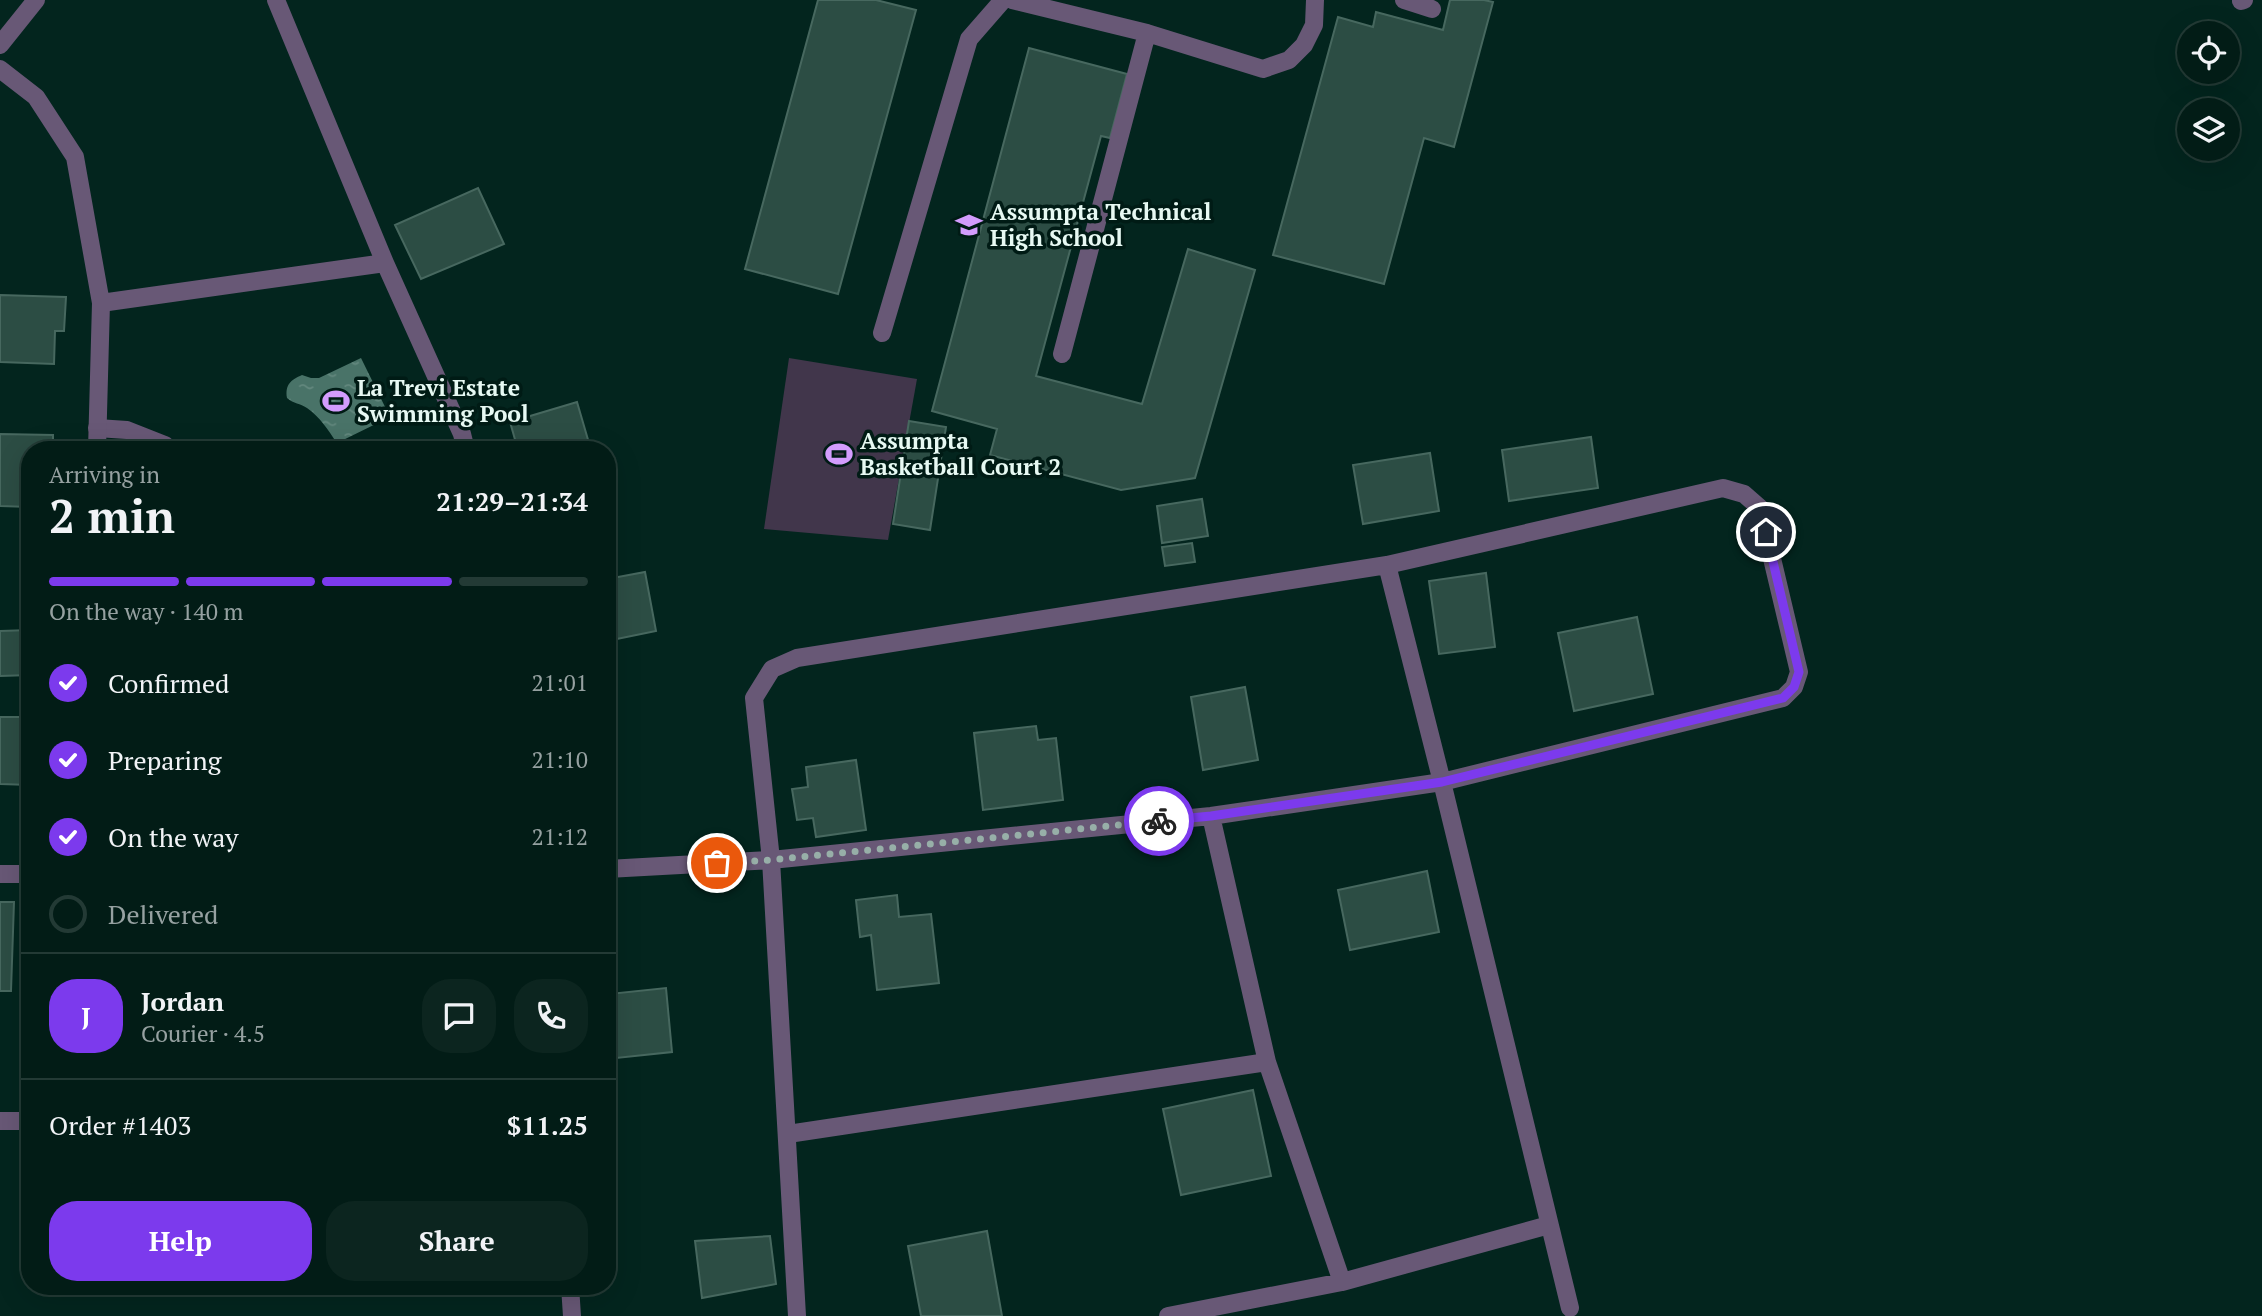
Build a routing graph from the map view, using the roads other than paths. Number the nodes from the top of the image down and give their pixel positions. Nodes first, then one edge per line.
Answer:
1 (36, 0) edge
2 (276, 0) edge
3 (1003, 0) edge
4 (1012, 0) edge
5 (1315, 0) edge
6 (1404, 0) edge
7 (1432, 9) dead end
8 (1147, 33) junction
9 (0, 45) edge
10 (0, 69) edge
11 (385, 263) junction
12 (100, 303) junction
13 (882, 333) dead end
14 (1062, 354) dead end
15 (97, 428) junction
16 (97, 441) edge
17 (155, 441) edge
18 (464, 441) edge
19 (1387, 565) junction
20 (1442, 782) junction
21 (1211, 816) junction
22 (771, 860) junction
23 (616, 869) edge
24 (0, 874) edge
25 (21, 874) edge
26 (1267, 1062) junction
27 (0, 1121) edge
28 (21, 1121) edge
29 (788, 1133) junction
30 (1549, 1224) junction
31 (1342, 1282) junction
32 (571, 1295) edge
33 (1570, 1308) dead end
34 (572, 1316) edge
35 (797, 1316) edge
36 (1168, 1316) edge

1 - 9 street
2 - 11 street
3 - 13 street
4 - 8 street
5 - 8 street
6 - 7 street
8 - 14 street
10 - 12 street
11 - 12 street
11 - 18 street
12 - 15 street
15 - 16 street
15 - 17 street
19 - 20 street
19 - 20 street
19 - 22 street
20 - 21 street
20 - 30 street
21 - 22 street
21 - 26 street
22 - 23 street
22 - 29 street
24 - 25 street
26 - 29 street
26 - 31 street
27 - 28 street
29 - 35 street
30 - 31 street
30 - 33 street
31 - 36 street
32 - 34 street

